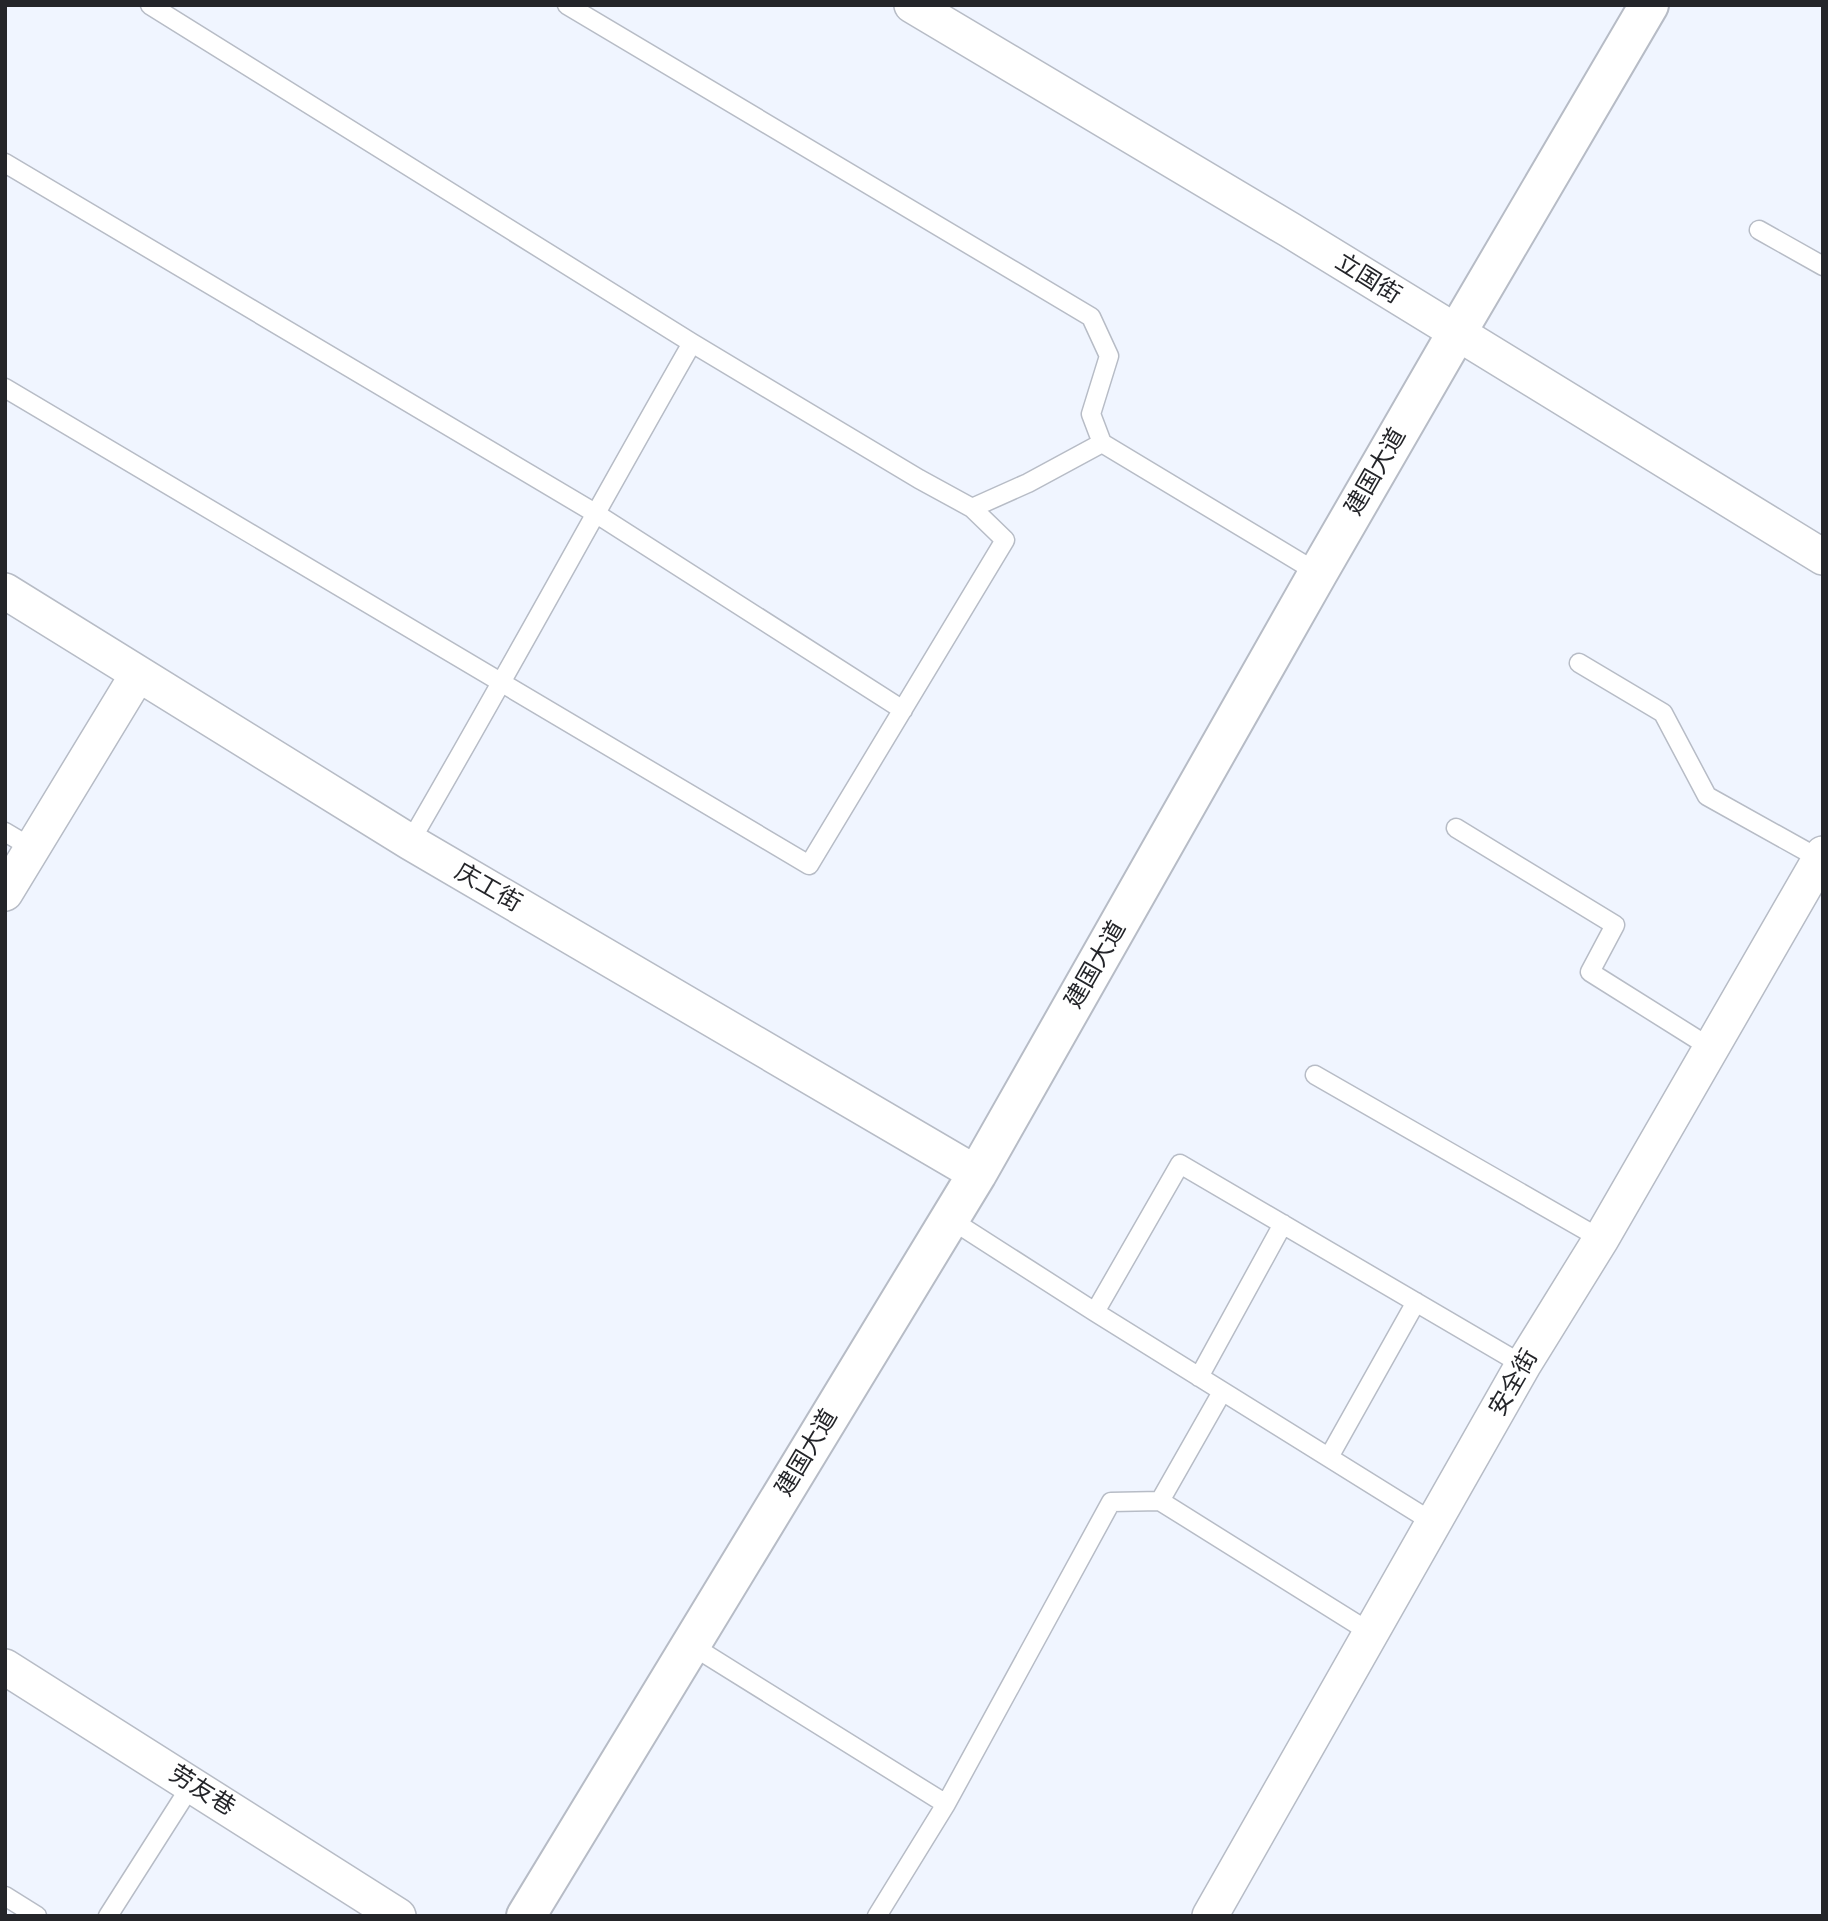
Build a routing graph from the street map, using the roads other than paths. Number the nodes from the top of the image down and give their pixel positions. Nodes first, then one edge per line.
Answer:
1 (150, 5) edge
2 (567, 5) edge
3 (912, 5) edge
4 (1649, 5) edge
5 (5, 163) edge
6 (1759, 230) dead end
7 (1823, 266) edge
8 (1456, 334) junction
9 (692, 343) junction
10 (5, 388) edge
11 (1102, 443) junction
12 (972, 508) junction
13 (595, 513) junction
14 (1823, 557) edge
15 (1318, 573) junction
16 (5, 591) edge
17 (1580, 663) dead end
18 (138, 674) junction
19 (502, 682) junction
20 (903, 710) junction
21 (1456, 828) dead end
22 (19, 840) edge
23 (410, 842) junction
24 (1821, 856) edge
25 (5, 893) edge
26 (1711, 1048) junction
27 (1315, 1075) dead end
28 (977, 1174) junction
29 (950, 1219) junction
30 (1283, 1224) junction
31 (1601, 1239) junction
32 (1416, 1302) junction
33 (1096, 1312) junction
34 (1523, 1365) junction
35 (1199, 1377) junction
36 (1222, 1392) junction
37 (1329, 1458) junction
38 (1160, 1501) junction
39 (1434, 1523) junction
40 (1371, 1633) junction
41 (691, 1645) junction
42 (5, 1667) edge
43 (192, 1784) junction
44 (946, 1804) junction
45 (5, 1896) edge
46 (37, 1916) edge
47 (108, 1916) edge
48 (398, 1916) edge
49 (526, 1916) edge
50 (877, 1916) edge
51 (1210, 1916) edge

1 - 9 lane
2 - 11 lane
3 - 8 street, 立国街
4 - 8 street, 建国大道
5 - 13 lane
6 - 7 lane
8 - 14 street, 立国街
8 - 15 street, 建国大道
9 - 12 lane
9 - 13 lane
10 - 19 lane
11 - 12 lane
11 - 15 lane
12 - 20 lane
13 - 19 lane
13 - 20 lane
15 - 28 street, 建国大道
16 - 18 street, 庆工街
17 - 24 lane
18 - 22 street
18 - 23 street, 庆工街
19 - 20 lane
19 - 23 lane
21 - 26 lane
22 - 25 street
23 - 28 street, 庆工街
24 - 26 street, 安全街
26 - 31 street, 安全街
27 - 31 lane
28 - 29 street, 建国大道
29 - 33 lane
29 - 41 street, 建国大道
30 - 32 lane
30 - 33 lane
30 - 35 lane
31 - 34 street, 安全街
32 - 34 lane
32 - 37 lane
33 - 35 lane
34 - 39 street, 安全街
35 - 36 lane
36 - 37 lane
36 - 38 lane
37 - 39 lane
38 - 40 lane
38 - 44 lane
39 - 40 street, 安全街
40 - 51 street, 安全街
41 - 44 lane
41 - 49 street, 建国大道
42 - 43 street, 劳友巷
43 - 47 lane
43 - 48 street, 劳友巷
44 - 50 lane
45 - 46 lane

